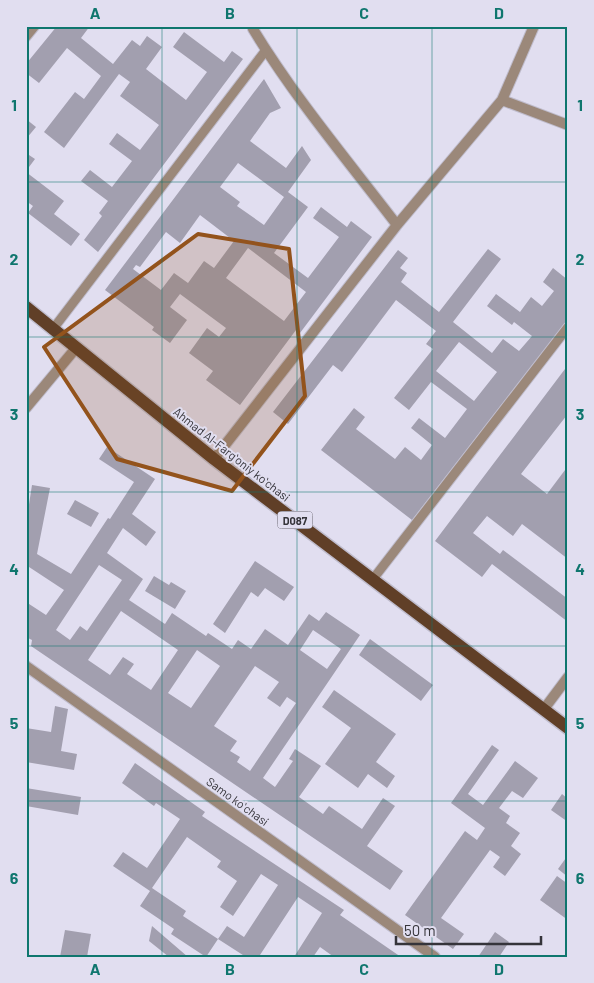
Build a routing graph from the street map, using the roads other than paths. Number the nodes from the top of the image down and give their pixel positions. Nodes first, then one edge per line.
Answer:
1 (35, 26) edge
2 (253, 26) edge
3 (534, 26) edge
4 (26, 37) edge
5 (266, 50) junction
6 (502, 100) junction
7 (568, 125) edge
8 (398, 225) junction
9 (26, 307) edge
10 (568, 327) edge
11 (53, 329) junction
12 (76, 348) junction
13 (26, 408) edge
14 (214, 459) junction
15 (373, 579) junction
16 (26, 666) edge
17 (568, 677) edge
18 (544, 710) junction
19 (568, 728) edge
20 (435, 957) edge

1 - 4 lane
2 - 5 street
3 - 6 street
5 - 8 street
5 - 11 lane
6 - 7 street
6 - 8 street
8 - 14 street
9 - 11 main road, Ahmad Al-Fargʻoniy koʻchasi / D087
10 - 15 lane
11 - 12 main road, Ahmad Al-Fargʻoniy koʻchasi / D087
12 - 13 street
12 - 14 main road, Ahmad Al-Fargʻoniy koʻchasi / D087
14 - 15 main road, Ahmad Al-Fargʻoniy koʻchasi / D087
15 - 18 main road, Ahmad Al-Fargʻoniy koʻchasi / D087
16 - 20 street, Samo koʻchasi
17 - 18 street
18 - 19 main road, Ahmad Al-Fargʻoniy koʻchasi / D087

